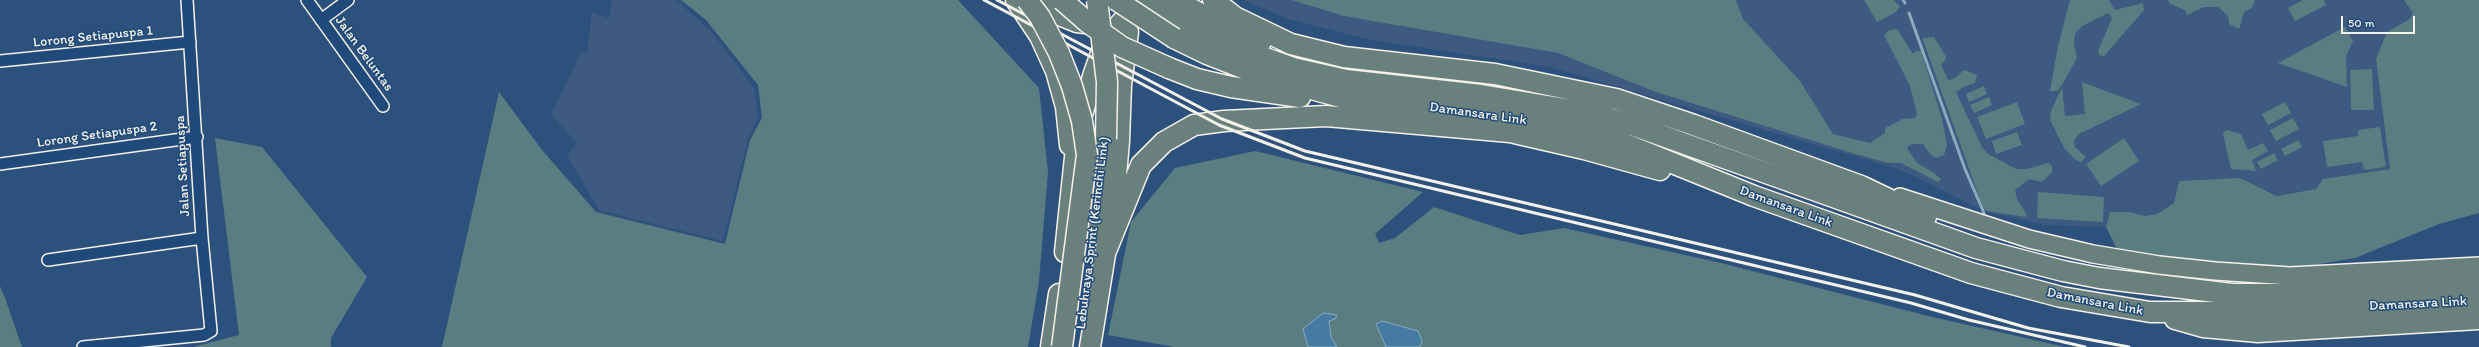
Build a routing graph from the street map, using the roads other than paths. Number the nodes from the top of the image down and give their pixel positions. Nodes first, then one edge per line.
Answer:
1 (187, 0) edge
2 (306, 0) edge
3 (348, 0) edge
4 (1016, 0) edge
5 (1027, 0) edge
6 (1040, 0) edge
7 (1062, 0) edge
8 (1097, 0) edge
9 (1116, 0) edge
10 (1138, 0) edge
11 (1213, 0) edge
12 (1180, 17) edge
13 (321, 20) junction
14 (190, 42) junction
15 (0, 61) edge
16 (1515, 79) junction
17 (1458, 80) junction
18 (1352, 100) junction
19 (383, 106) dead end
20 (1596, 114) junction
21 (1078, 129) junction
22 (197, 137) junction
23 (1119, 141) junction
24 (0, 164) edge
25 (1073, 173) junction
26 (1861, 186) junction
27 (1754, 196) junction
28 (202, 238) junction
29 (1976, 248) junction
30 (1106, 251) junction
31 (48, 260) dead end
32 (2479, 266) edge
33 (2479, 282) edge
34 (2430, 295) junction
35 (2479, 300) edge
36 (2150, 312) junction
37 (2479, 319) edge
38 (83, 347) edge
39 (1052, 347) edge
40 (1062, 347) edge
41 (1078, 347) edge
42 (1090, 347) edge

1 - 14 street, Jalan Setiapuspa
2 - 13 street, Jalan Beluntas
3 - 13 street
4 - 25 highway
5 - 40 highway, Lebuhraya Sprint (Kerinchi Link), bridge
6 - 10 highway
7 - 18 highway, bridge
8 - 41 highway, Lebuhraya Sprint (Kerinchi Link), bridge
9 - 12 highway, Damansara Link, bridge
10 - 12 highway, Damansara Link
10 - 21 highway
10 - 23 highway
11 - 16 highway
12 - 17 highway
12 - 18 highway, Damansara Link
12 - 20 highway, Damansara Link
13 - 19 street, Jalan Beluntas
14 - 15 street, Lorong Setiapuspa 1
14 - 22 street, Jalan Setiapuspa
16 - 17 highway
16 - 26 highway
17 - 20 highway
18 - 27 highway, Damansara Link
20 - 29 highway, Damansara Link
21 - 23 highway
21 - 25 highway
22 - 24 street, Lorong Setiapuspa 2
22 - 28 street, Jalan Setiapuspa
23 - 30 highway
25 - 39 highway
26 - 29 highway
26 - 32 main road
27 - 30 highway
27 - 36 highway, Damansara Link
28 - 31 street
28 - 38 street, Jalan Setiapuspa
29 - 34 highway, Damansara Link
30 - 42 highway
33 - 34 highway, Damansara Link
34 - 35 highway, Damansara Link
34 - 36 highway, Damansara Link
36 - 37 highway

